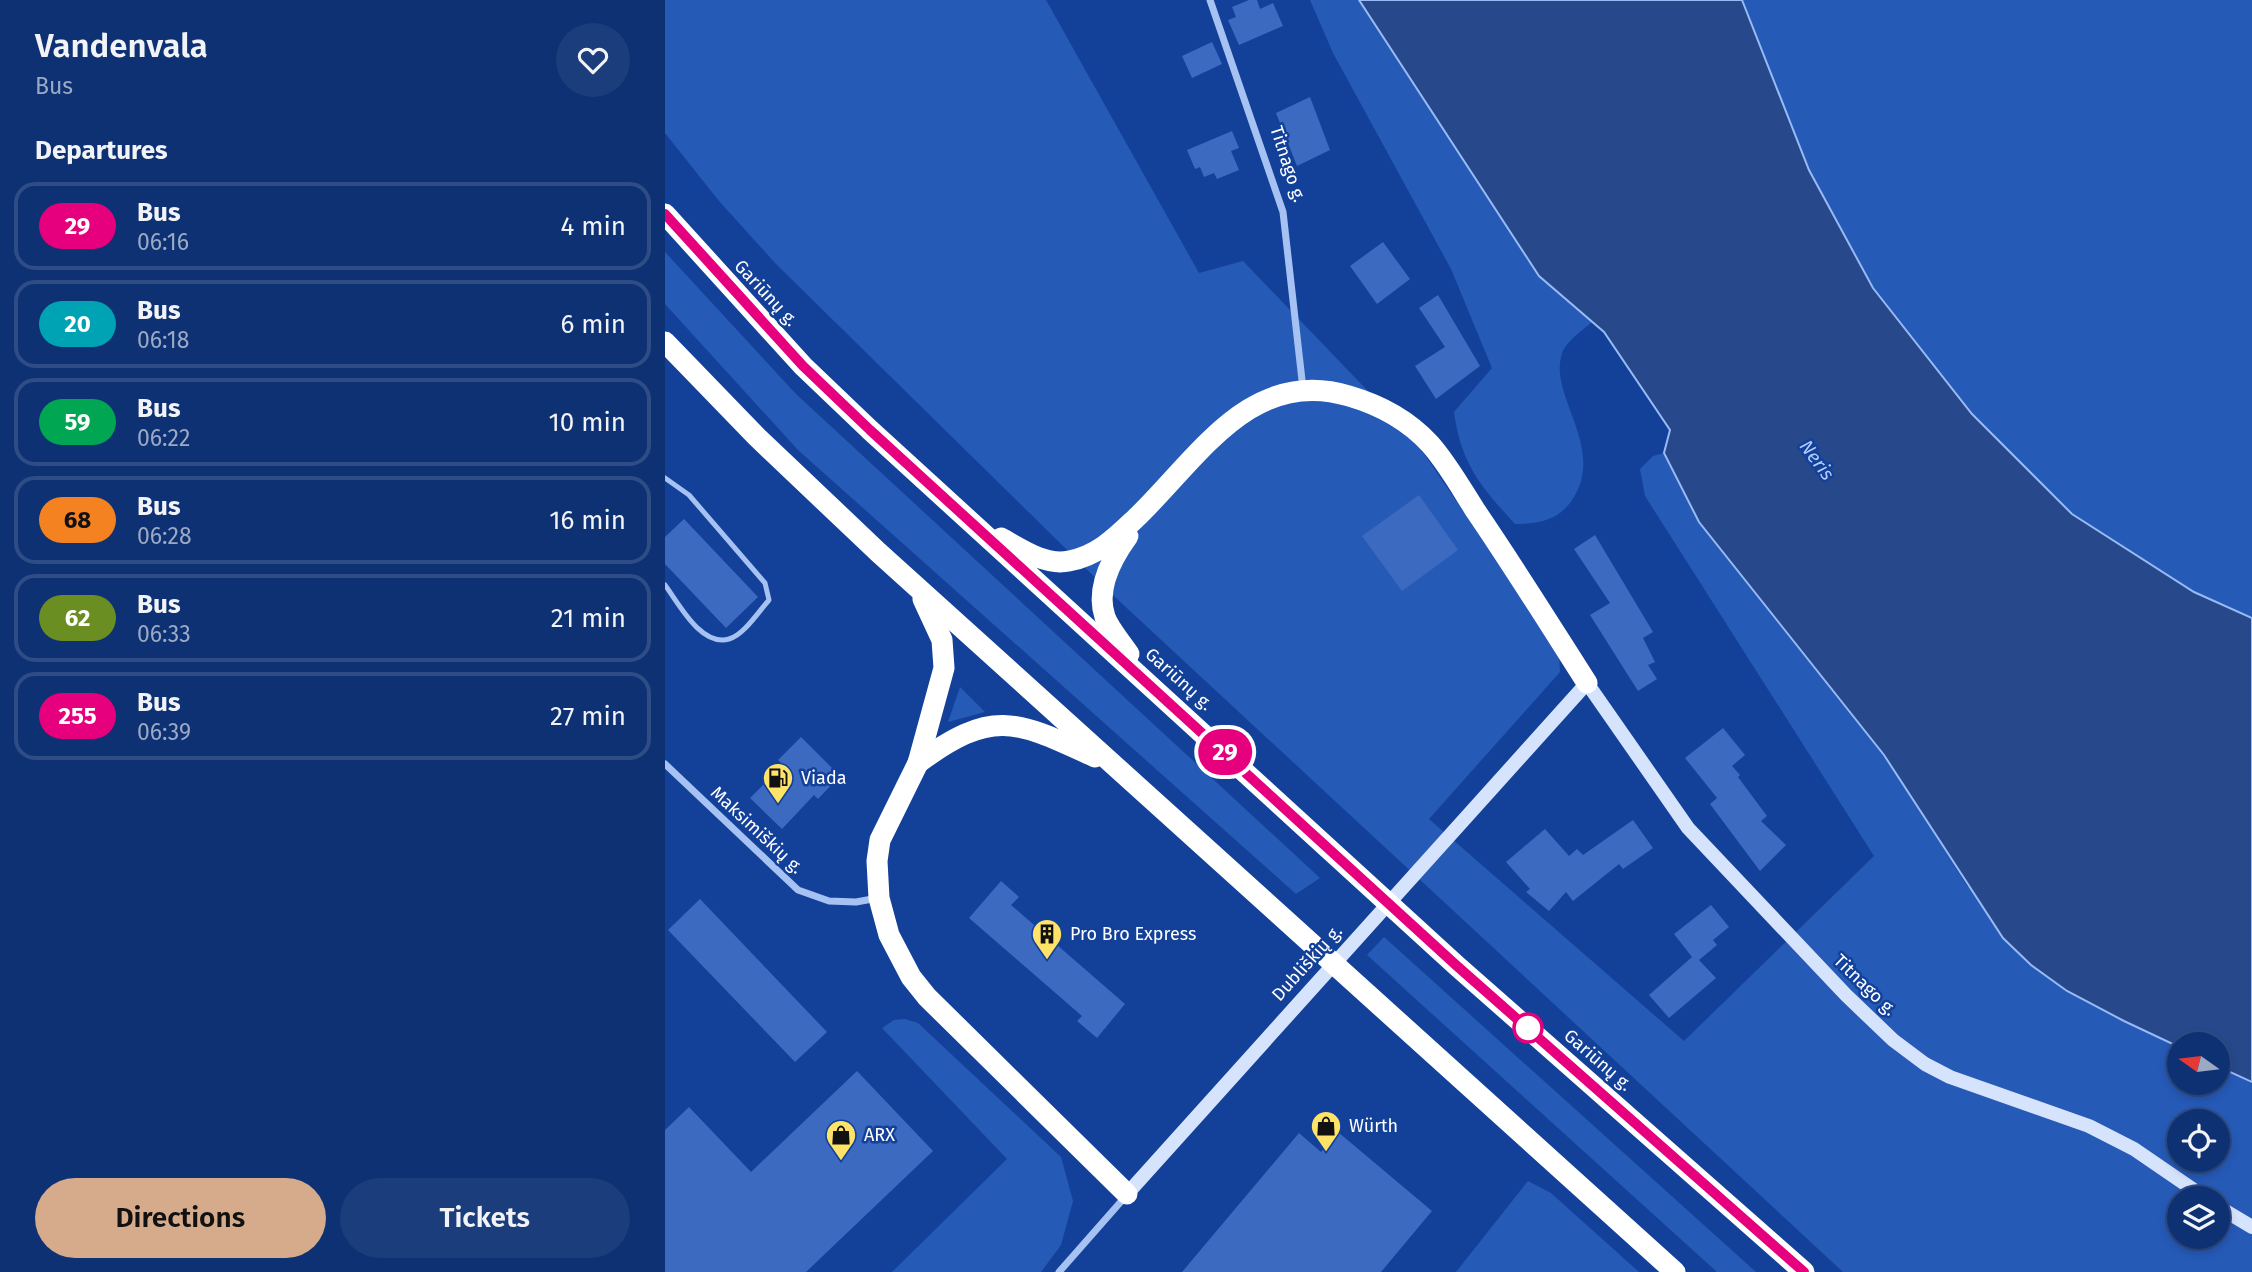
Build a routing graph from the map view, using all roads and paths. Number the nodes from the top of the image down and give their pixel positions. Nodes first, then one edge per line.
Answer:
1 (1210, 0) edge
2 (665, 214) edge
3 (665, 342) edge
4 (1303, 389) junction
5 (665, 478) edge
6 (1153, 502) junction
7 (971, 523) junction
8 (665, 585) edge
9 (918, 588) junction
10 (1148, 681) junction
11 (1587, 683) junction
12 (918, 763) junction
13 (665, 764) edge
14 (1115, 767) junction
15 (879, 898) junction
16 (2188, 1186) edge
17 (1128, 1194) junction
18 (2230, 1214) edge
19 (2252, 1227) edge
20 (1059, 1272) edge
21 (1675, 1272) edge
22 (1804, 1272) edge

1 - 4 street, Titnago g.
2 - 7 highway, Gariūnų g.
3 - 9 highway
4 - 6 highway
4 - 11 highway
5 - 8 lane
6 - 7 highway
6 - 10 highway
7 - 10 highway, Gariūnų g.
9 - 12 highway
9 - 14 highway
10 - 22 highway, Gariūnų g.
11 - 16 street, Titnago g.
11 - 17 street, Dubliškių g.
12 - 14 highway
12 - 15 highway
13 - 15 street, Maksimiškių g.
14 - 21 highway
15 - 17 highway
17 - 20 street, Dubliškių g.
18 - 19 street

